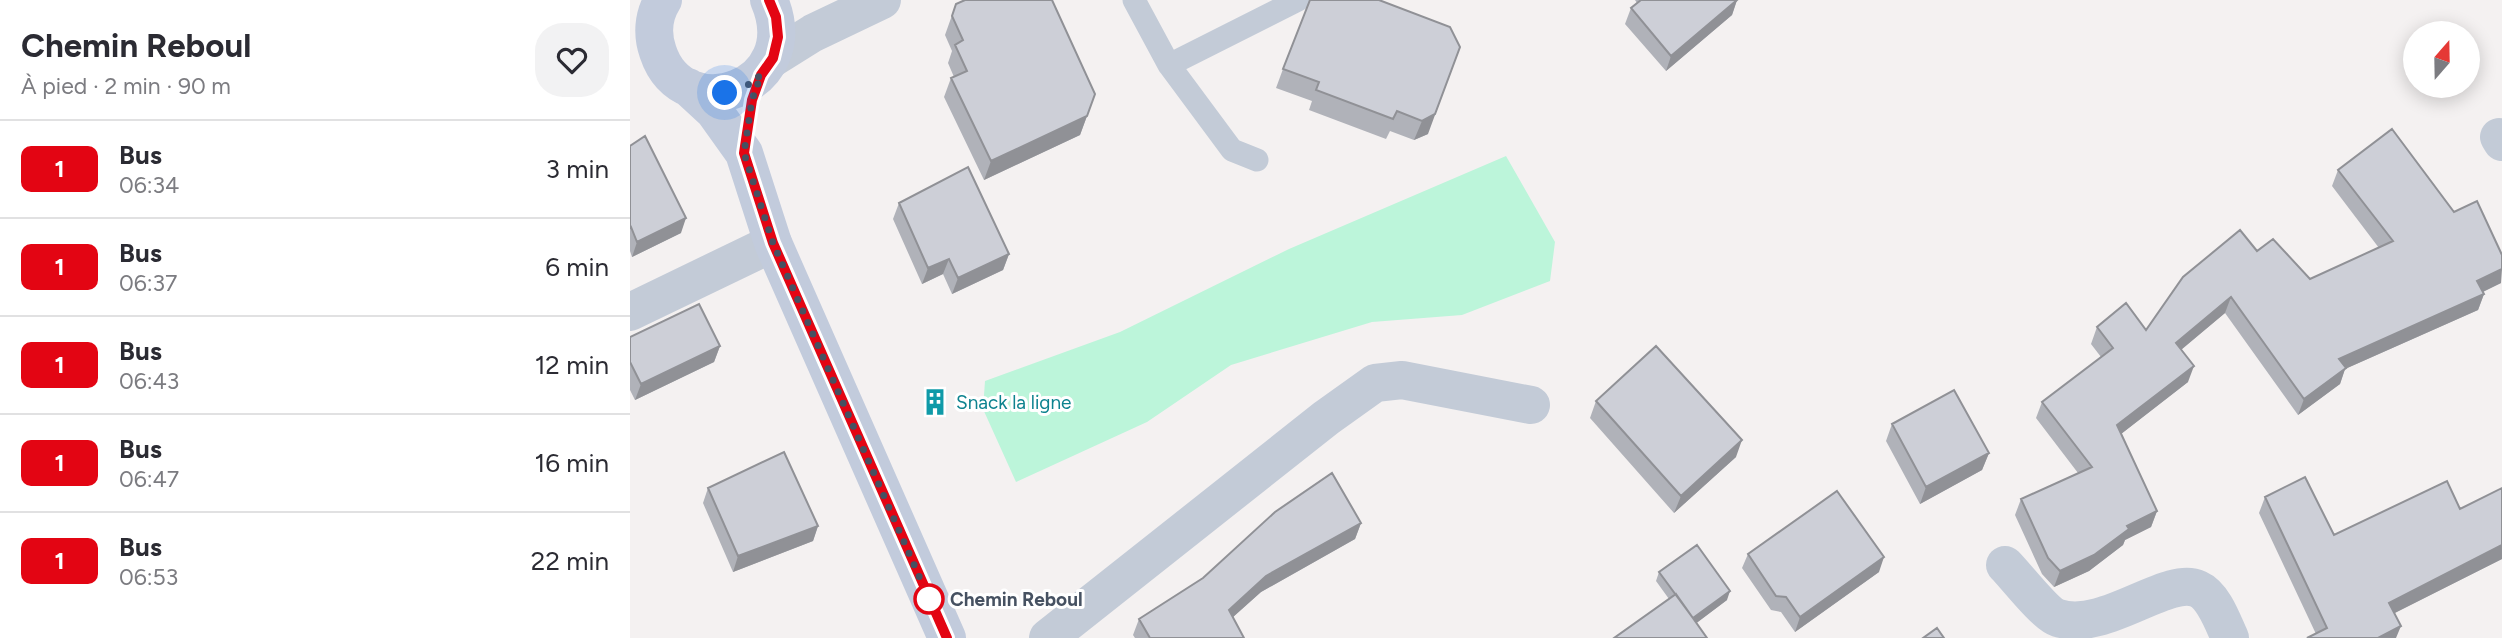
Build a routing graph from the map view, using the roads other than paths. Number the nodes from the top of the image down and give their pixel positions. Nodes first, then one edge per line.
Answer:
1 (769, 0) edge
2 (881, 0) edge
3 (1134, 0) edge
4 (1298, 0) edge
5 (655, 7) edge
6 (1169, 65) junction
7 (767, 66) junction
8 (688, 87) junction
9 (744, 153) junction
10 (1257, 160) dead end
11 (773, 243) junction
12 (630, 312) edge
13 (1531, 405) dead end
14 (2005, 565) dead end
15 (947, 638) edge
16 (1048, 638) edge
17 (2230, 638) edge

1 - 7 main road
2 - 7 street
3 - 6 lane
4 - 6 lane
5 - 8 main road
6 - 10 lane
7 - 8 main road
7 - 9 main road
8 - 9 main road
9 - 11 main road
11 - 12 street
11 - 15 main road
13 - 16 street
14 - 17 street

